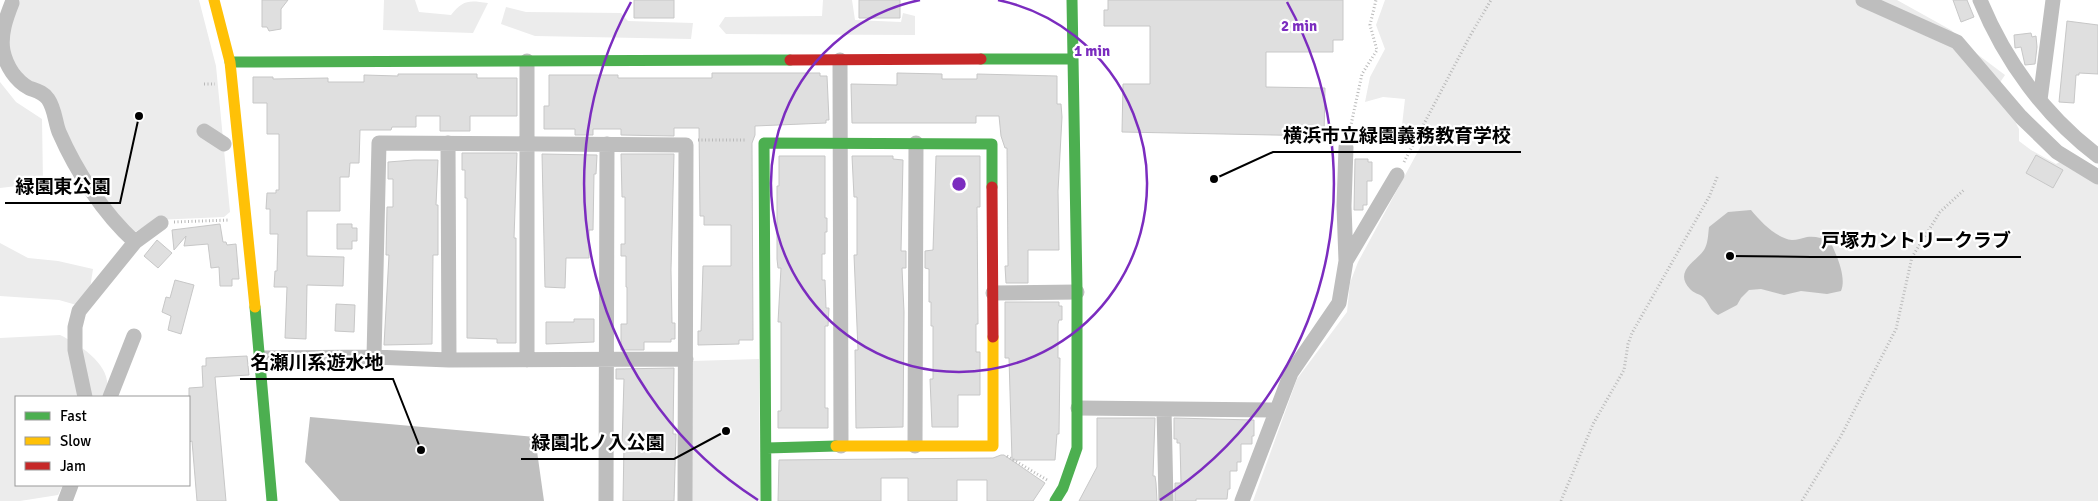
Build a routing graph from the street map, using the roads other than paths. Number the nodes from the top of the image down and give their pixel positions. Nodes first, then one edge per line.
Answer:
1 (214, 0) edge
2 (1072, 0) edge
3 (1863, 0) edge
4 (1980, 0) edge
5 (2053, 0) edge
6 (12, 3) dead end
7 (1073, 59) junction
8 (840, 60) junction
9 (527, 61) junction
10 (230, 62) junction
11 (2040, 100) junction
12 (204, 131) dead end
13 (448, 143) junction
14 (527, 143) junction
15 (840, 143) junction
16 (916, 143) junction
17 (224, 144) dead end
18 (607, 144) junction
19 (1346, 147) road end
20 (2098, 156) edge
21 (1397, 175) road end
22 (2098, 177) edge
23 (161, 223) road end
24 (135, 242) junction
25 (1346, 261) junction
26 (1077, 292) junction
27 (992, 293) junction
28 (134, 336) dead end
29 (374, 357) junction
30 (260, 358) junction
31 (606, 359) junction
32 (686, 359) junction
33 (449, 360) junction
34 (527, 360) junction
35 (85, 396) edge
36 (110, 396) edge
37 (1078, 408) junction
38 (1164, 409) junction
39 (1277, 410) junction
40 (841, 446) junction
41 (915, 446) junction
42 (766, 448) junction
43 (71, 486) edge
44 (66, 501) edge
45 (272, 501) edge
46 (606, 501) edge
47 (685, 501) edge
48 (766, 501) edge
49 (1055, 501) edge
50 (1166, 501) edge
51 (1242, 501) edge

1 - 10 street
2 - 7 street
3 - 22 street
4 - 11 street
5 - 11 street
6 - 24 street
7 - 8 street
7 - 26 street
8 - 9 street
8 - 15 street
9 - 10 street
9 - 14 street
10 - 30 street
11 - 20 street
12 - 17 street
13 - 14 street
13 - 29 street
13 - 33 street
14 - 18 street
14 - 34 street
15 - 16 street
15 - 40 street
15 - 42 street
16 - 27 street
16 - 41 street
18 - 31 street
18 - 32 street
19 - 25 street
21 - 25 street
23 - 24 street
24 - 35 street
25 - 39 street
26 - 27 street
26 - 37 street
27 - 41 street
28 - 36 street
29 - 30 street
29 - 33 street
30 - 45 street
31 - 32 street
31 - 34 street
31 - 46 street
32 - 47 street
33 - 34 street
37 - 38 street
37 - 49 street
38 - 39 street
38 - 50 street
39 - 51 street
40 - 41 street
40 - 42 street
42 - 48 street
43 - 44 street

